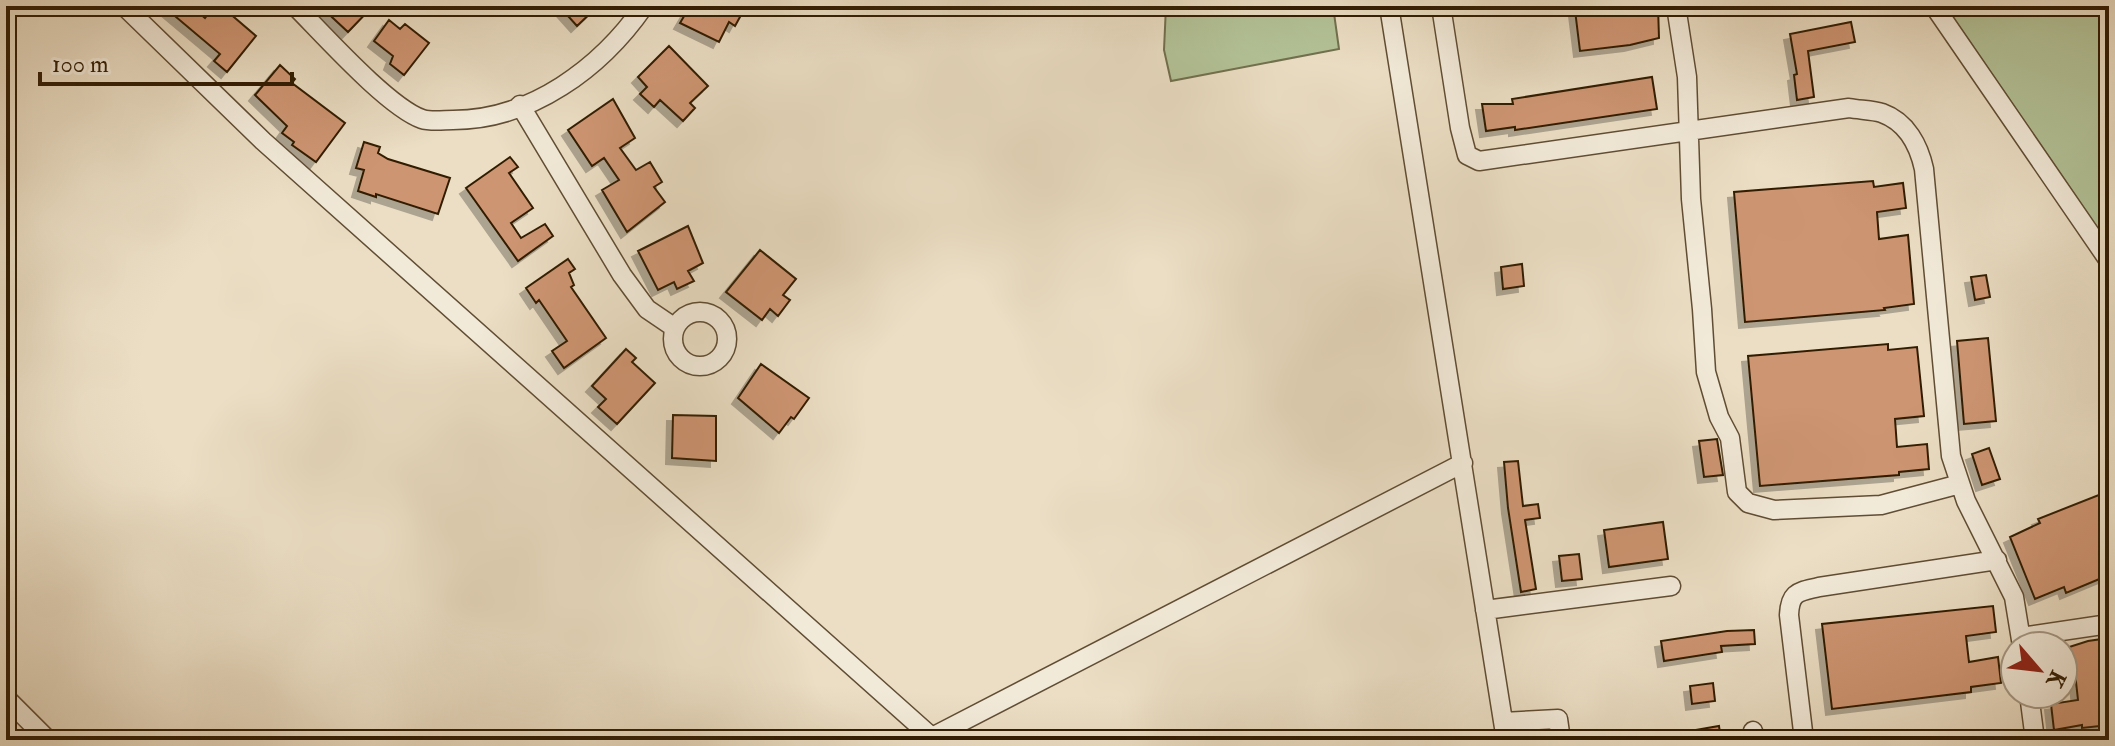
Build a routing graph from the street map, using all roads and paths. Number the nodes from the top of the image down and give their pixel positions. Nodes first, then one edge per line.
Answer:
1 (124, 6) edge
2 (295, 6) edge
3 (644, 6) edge
4 (1389, 6) edge
5 (1441, 6) edge
6 (1676, 6) edge
7 (1934, 6) edge
8 (520, 105) junction
9 (1688, 131) junction
10 (2109, 261) edge
11 (675, 328) dead end
12 (1463, 463) junction
13 (1960, 484) junction
14 (1997, 560) junction
15 (1671, 586) dead end
16 (1485, 610) junction
17 (2109, 624) edge
18 (2020, 630) edge
19 (2079, 630) edge
20 (6, 698) edge
21 (2031, 710) edge
22 (1505, 731) edge
23 (934, 738) edge
24 (48, 740) edge
25 (1561, 740) edge
26 (1804, 740) edge
27 (2035, 740) edge

1 - 23 street
2 - 8 street
3 - 8 street
4 - 12 street
5 - 9 street
6 - 9 street
7 - 10 street
8 - 11 street
9 - 13 street
9 - 13 street
12 - 16 street
12 - 23 street
13 - 14 street
14 - 18 street
14 - 26 street
15 - 16 street
16 - 22 street
17 - 19 street
20 - 24 street
21 - 27 street
22 - 25 street

